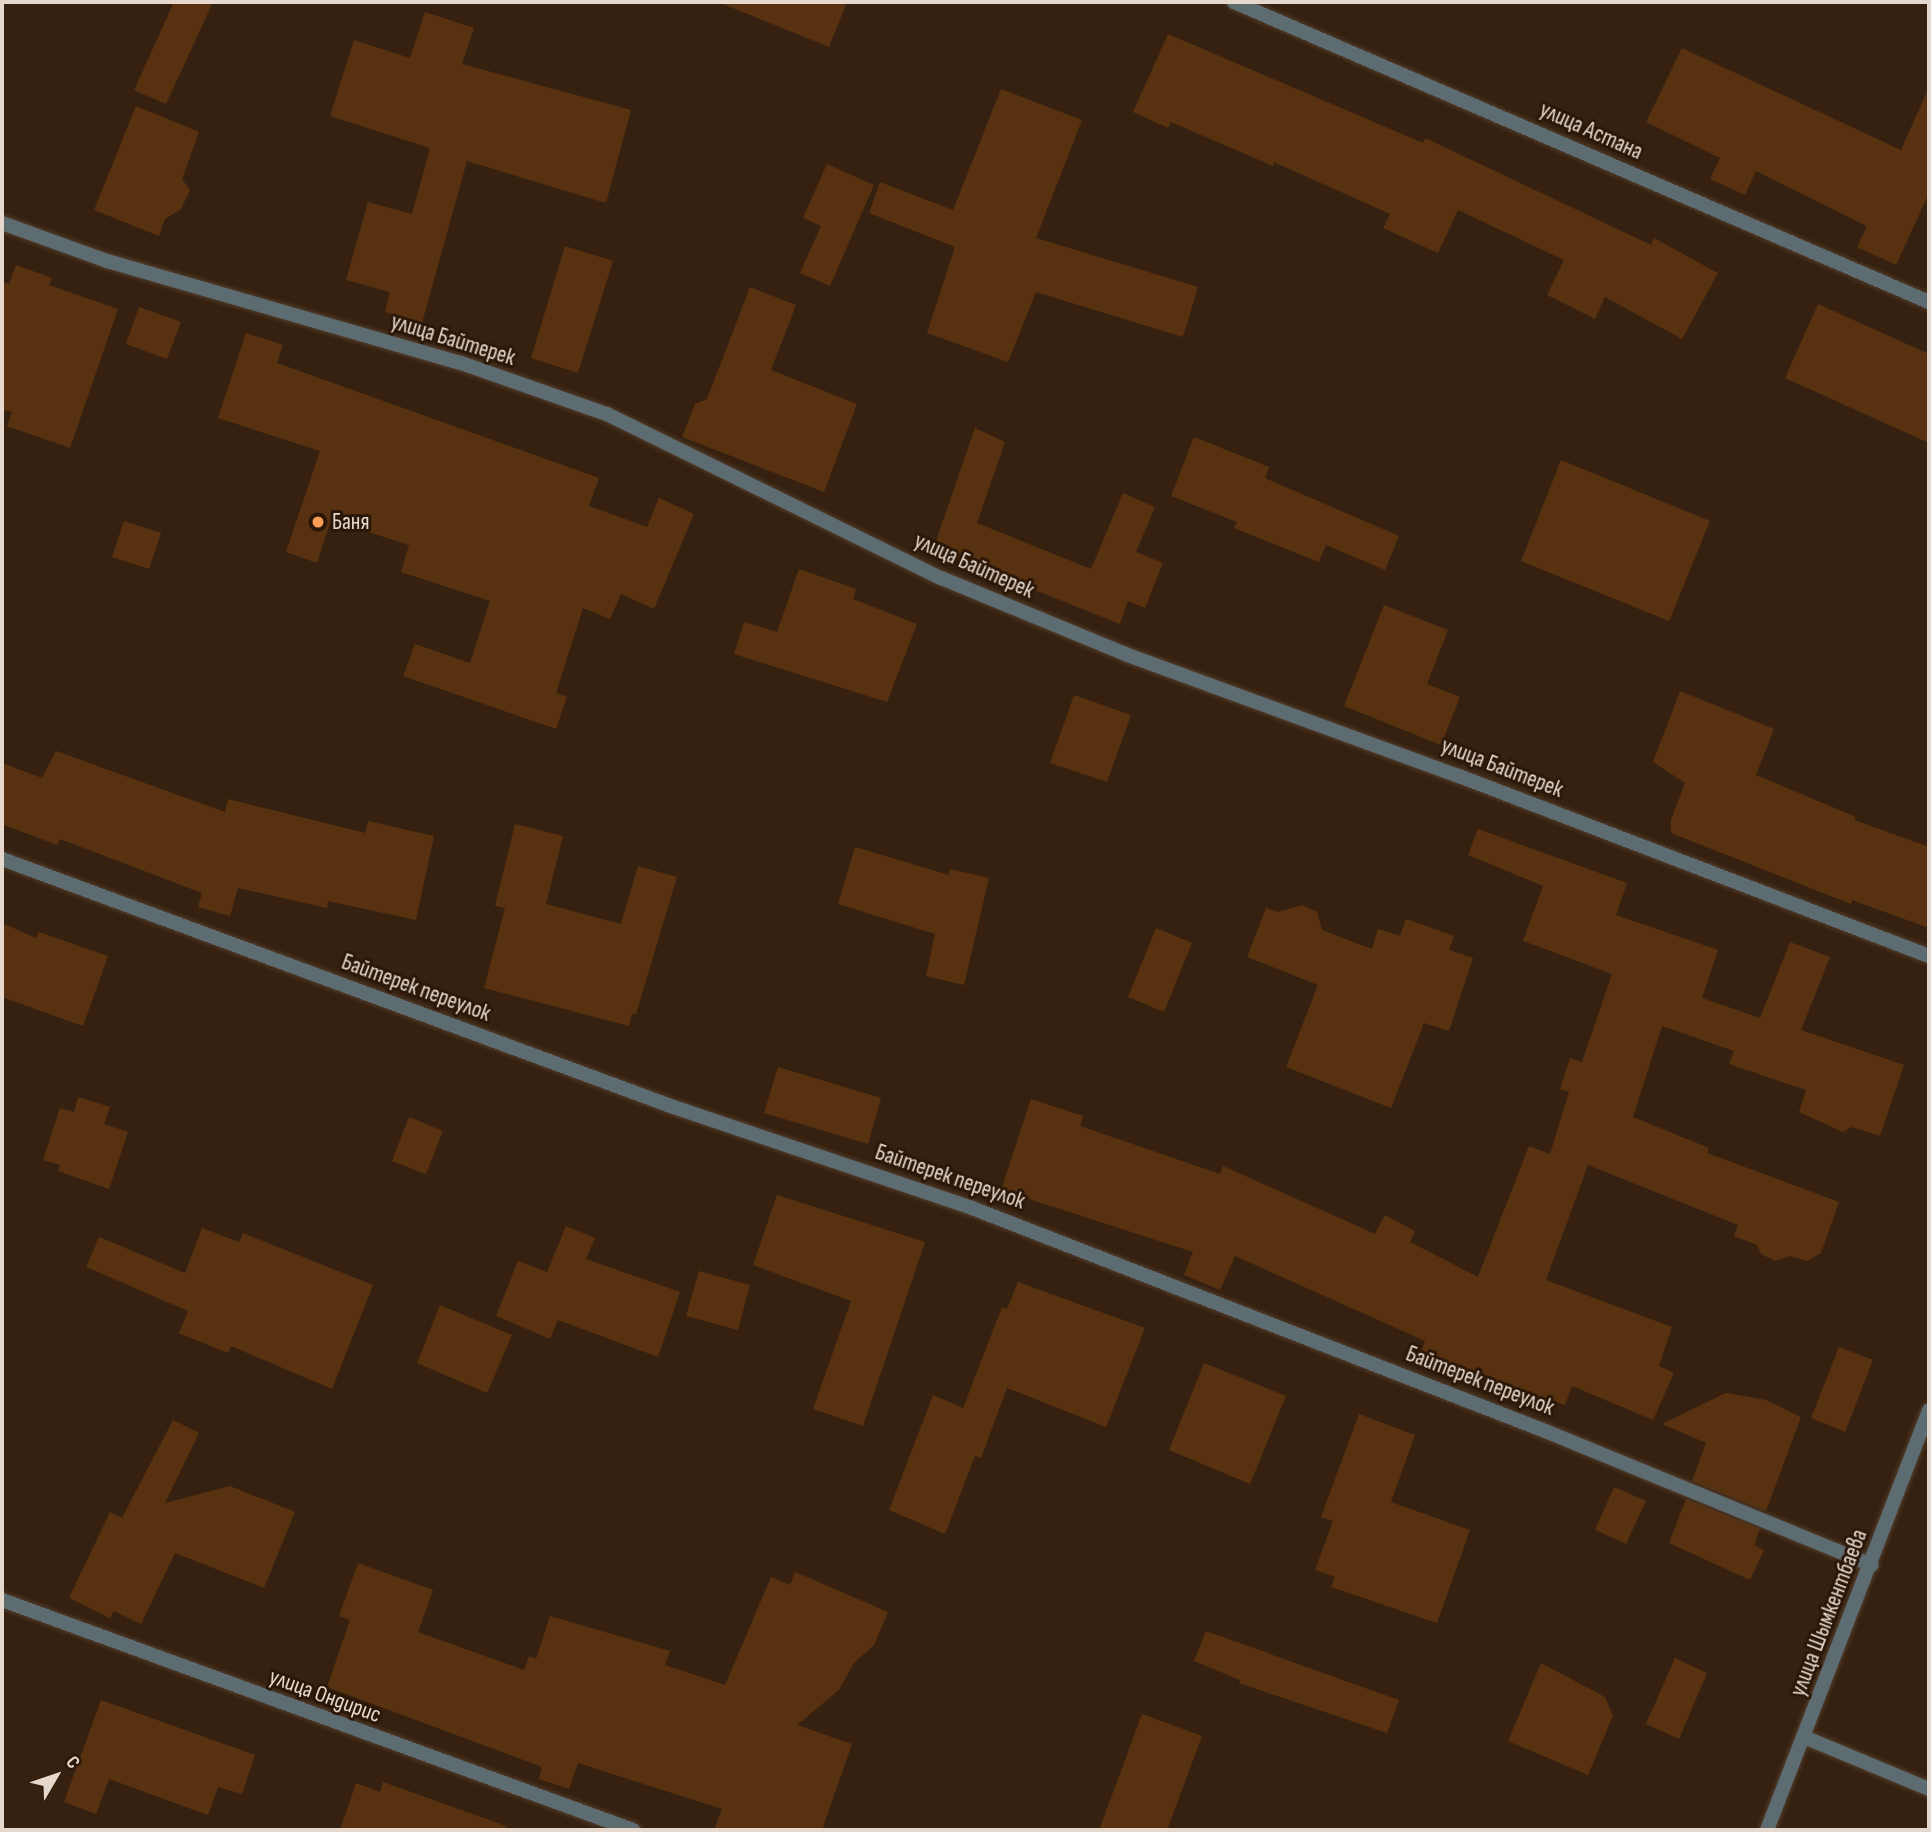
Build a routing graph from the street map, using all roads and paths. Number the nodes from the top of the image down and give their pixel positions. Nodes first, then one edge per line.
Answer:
1 (1234, 2) edge
2 (2, 223) edge
3 (1929, 302) edge
4 (2, 859) edge
5 (1929, 956) edge
6 (1929, 1410) edge
7 (1872, 1565) junction
8 (2, 1601) edge
9 (1804, 1737) junction
10 (1929, 1789) edge
11 (633, 1830) edge
12 (1767, 1830) edge

1 - 3 street, улица Астана
2 - 5 street, улица Байтерек
4 - 7 street, Байтерек переулок
6 - 7 street, улица Шымкентбаева
7 - 9 street, улица Шымкентбаева
8 - 11 street, улица Ондирис
9 - 10 street
9 - 12 street, улица Шымкентбаева

